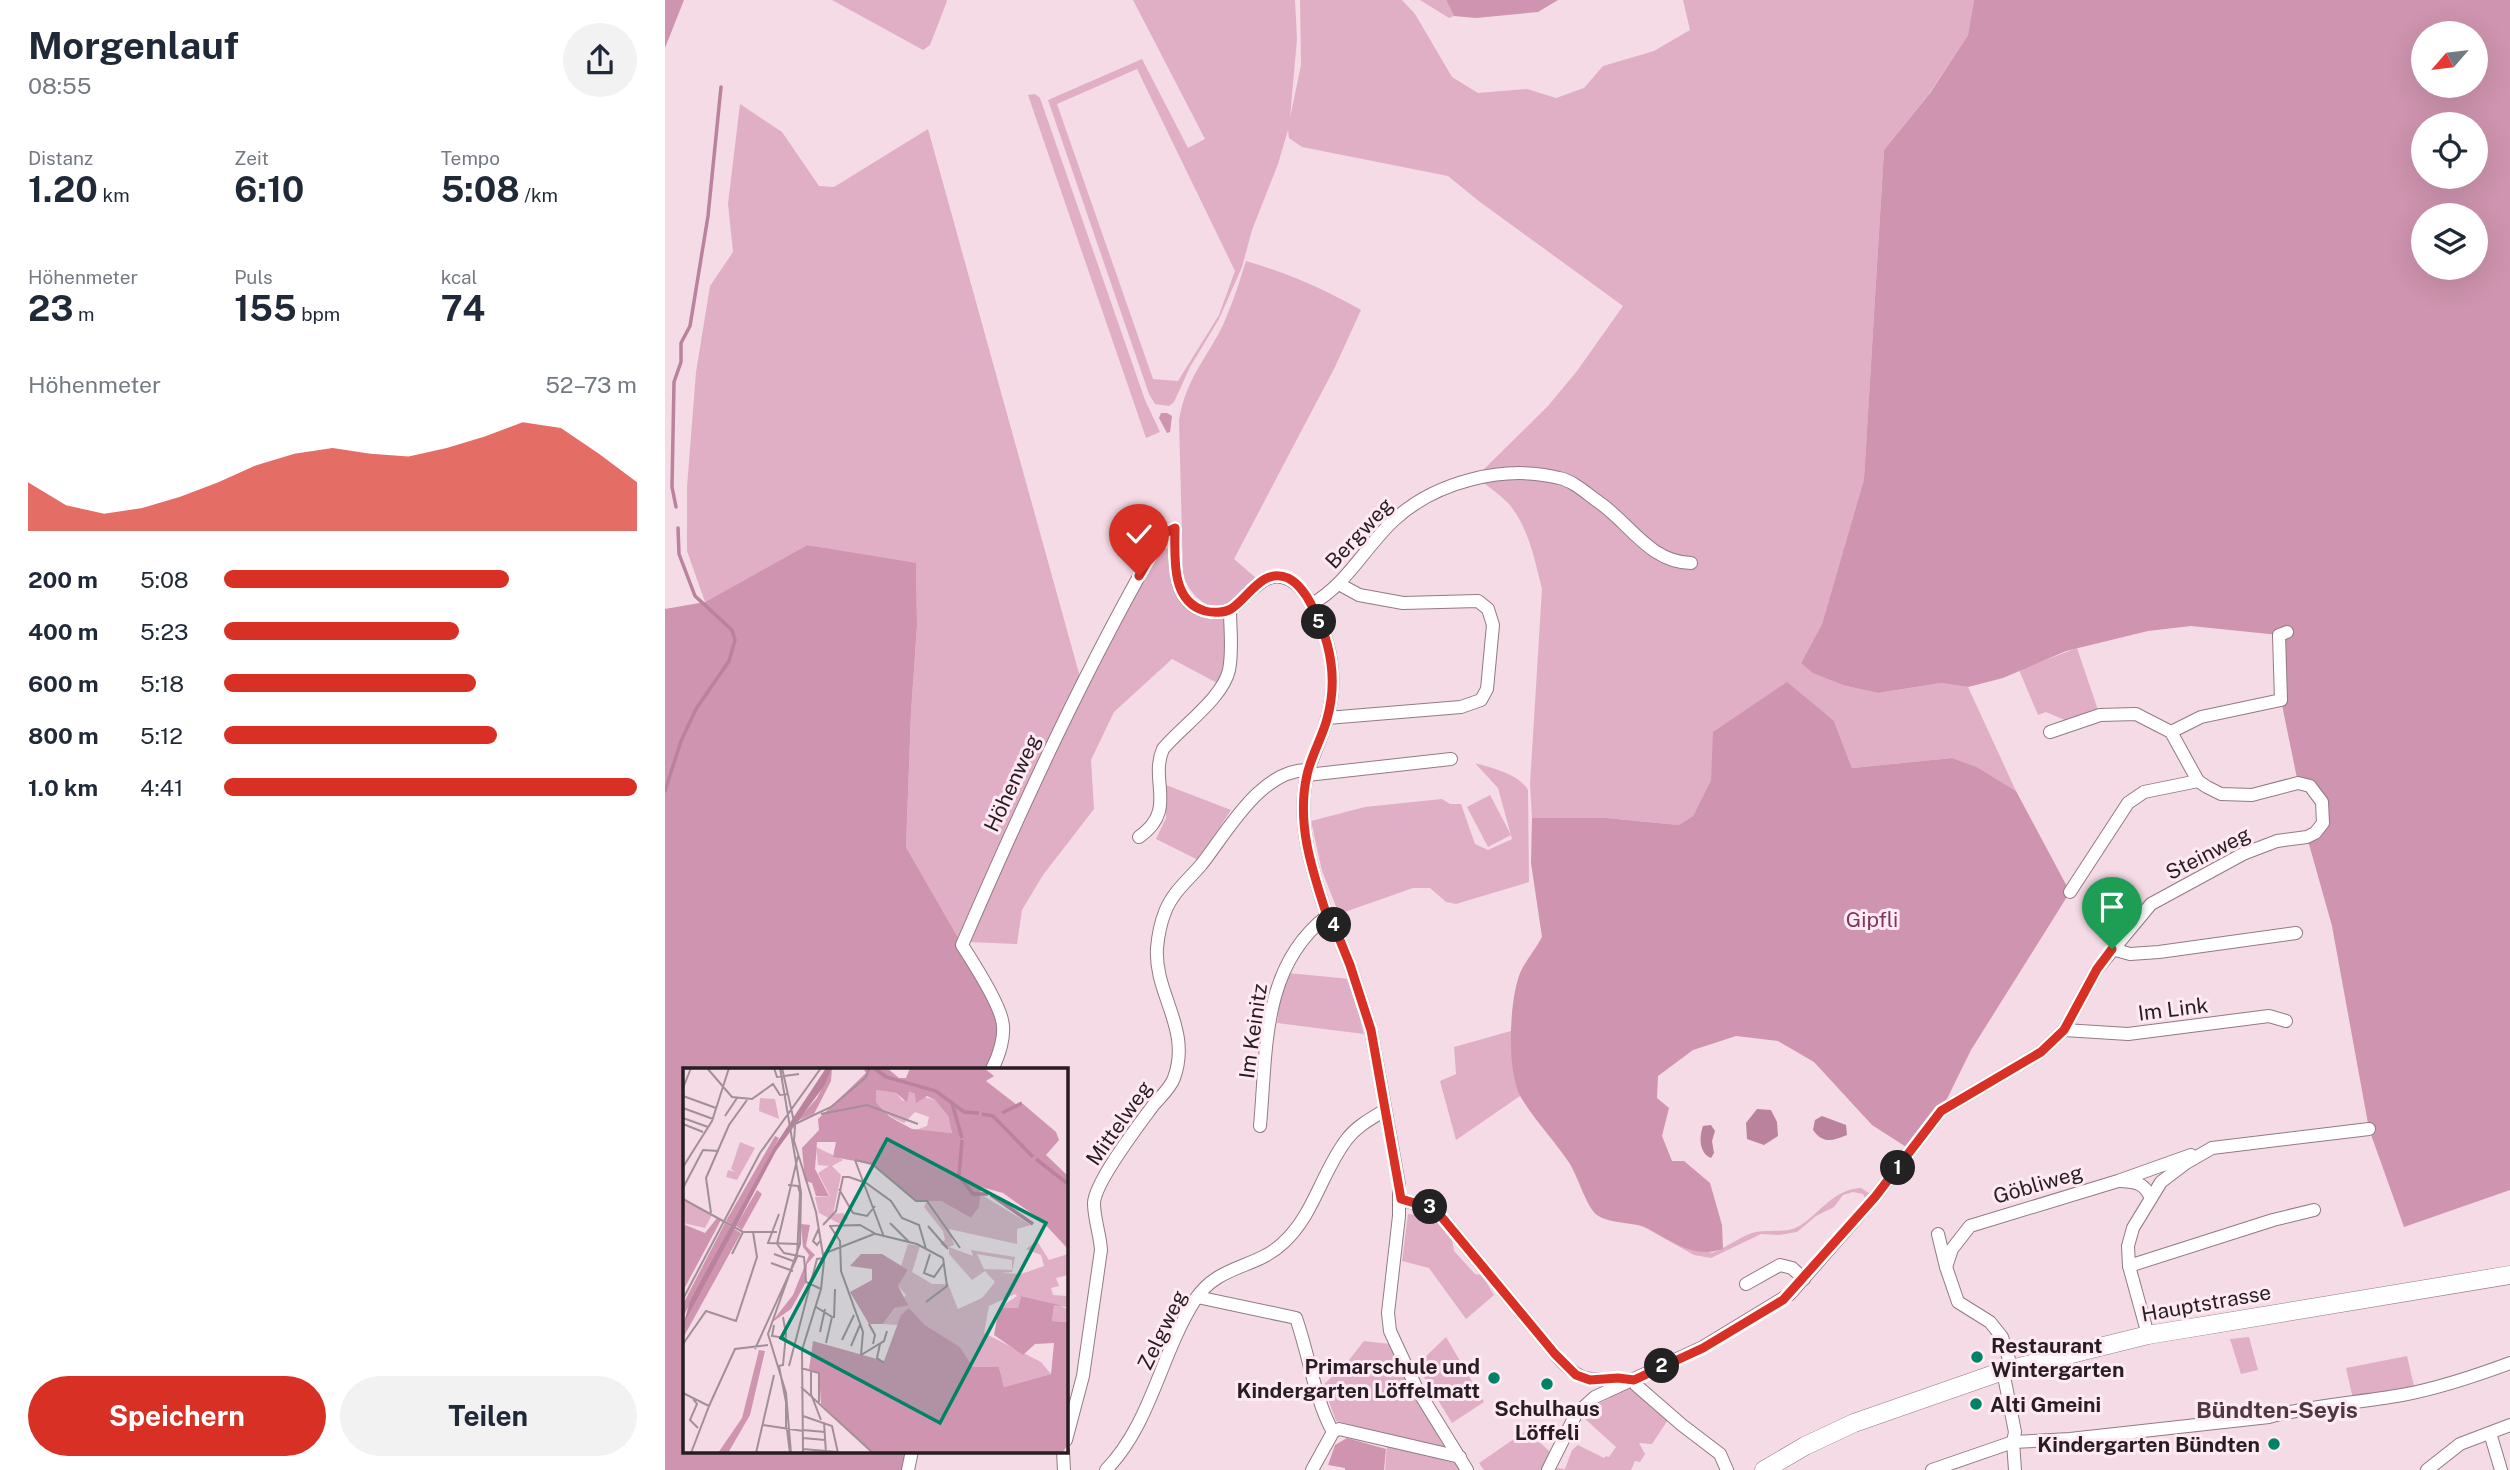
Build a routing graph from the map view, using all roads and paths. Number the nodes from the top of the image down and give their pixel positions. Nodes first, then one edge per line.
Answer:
1 (1691, 563) dead end
2 (1339, 584) junction
3 (1312, 604) junction
4 (1230, 610) junction
5 (2287, 632) dead end
6 (1327, 718) junction
7 (2050, 732) dead end
8 (2171, 732) junction
9 (1451, 758) dead end
10 (1308, 773) junction
11 (2198, 781) junction
12 (1139, 836) dead end
13 (2070, 892) dead end
14 (1327, 916) junction
15 (2296, 933) dead end
16 (2112, 949) junction
17 (2286, 1021) dead end
18 (2064, 1030) junction
19 (992, 1068) edge
20 (1385, 1110) junction
21 (1260, 1126) dead end
22 (2369, 1129) dead end
23 (2211, 1148) junction
24 (2118, 1181) junction
25 (2151, 1198) junction
26 (1401, 1199) junction
27 (2314, 1210) dead end
28 (1938, 1234) dead end
29 (2129, 1266) junction
30 (1946, 1267) junction
31 (2510, 1275) edge
32 (1804, 1279) junction
33 (1746, 1284) dead end
34 (1197, 1297) junction
35 (2148, 1335) junction
36 (2510, 1363) edge
37 (2007, 1370) junction
38 (1634, 1380) junction
39 (2510, 1425) edge
40 (1333, 1432) junction
41 (2490, 1433) junction
42 (1067, 1436) edge
43 (2013, 1442) junction
44 (912, 1452) edge
45 (1063, 1452) edge
46 (1460, 1457) junction
47 (908, 1470) edge
48 (1064, 1470) edge
49 (1106, 1470) edge
50 (1312, 1470) edge
51 (1467, 1470) edge
52 (1548, 1470) edge
53 (1727, 1470) edge
54 (1766, 1470) edge
55 (1932, 1470) edge
56 (2015, 1470) edge
57 (2427, 1470) edge
58 (2501, 1470) edge

1 - 2 street, Bergweg
2 - 3 street, Bergweg
2 - 6 street
3 - 4 street
3 - 6 street
4 - 12 street
4 - 19 street, Höhenweg
5 - 8 street
6 - 10 street
7 - 8 street
8 - 11 street
9 - 10 street, Mittelweg
10 - 14 street
10 - 42 street, Mittelweg
11 - 13 street
11 - 16 street, Steinweg
14 - 20 street
14 - 21 street, Im Keinitz
15 - 16 street
16 - 18 street, Steinweg
17 - 18 street, Im Link
18 - 32 street, Steinweg
20 - 26 street
20 - 34 street, Zelgweg
22 - 23 street
23 - 24 street, Göbliweg
23 - 25 street
24 - 25 street
24 - 30 street, Göbliweg
25 - 29 street
26 - 38 street
26 - 46 street
27 - 29 street
28 - 30 street
29 - 35 street
30 - 37 street
31 - 35 main road, Hauptstrasse
32 - 33 street
32 - 38 street, Steinweg
34 - 40 street
34 - 49 street, Zelgweg
35 - 37 main road, Hauptstrasse
36 - 43 street
37 - 43 street
37 - 54 main road, Hauptstrasse
38 - 52 street, Steinweg
38 - 53 street
39 - 41 street
40 - 46 street
40 - 50 street
41 - 57 street
41 - 58 street
43 - 55 street
43 - 56 street
44 - 47 street
45 - 48 street
46 - 51 street

